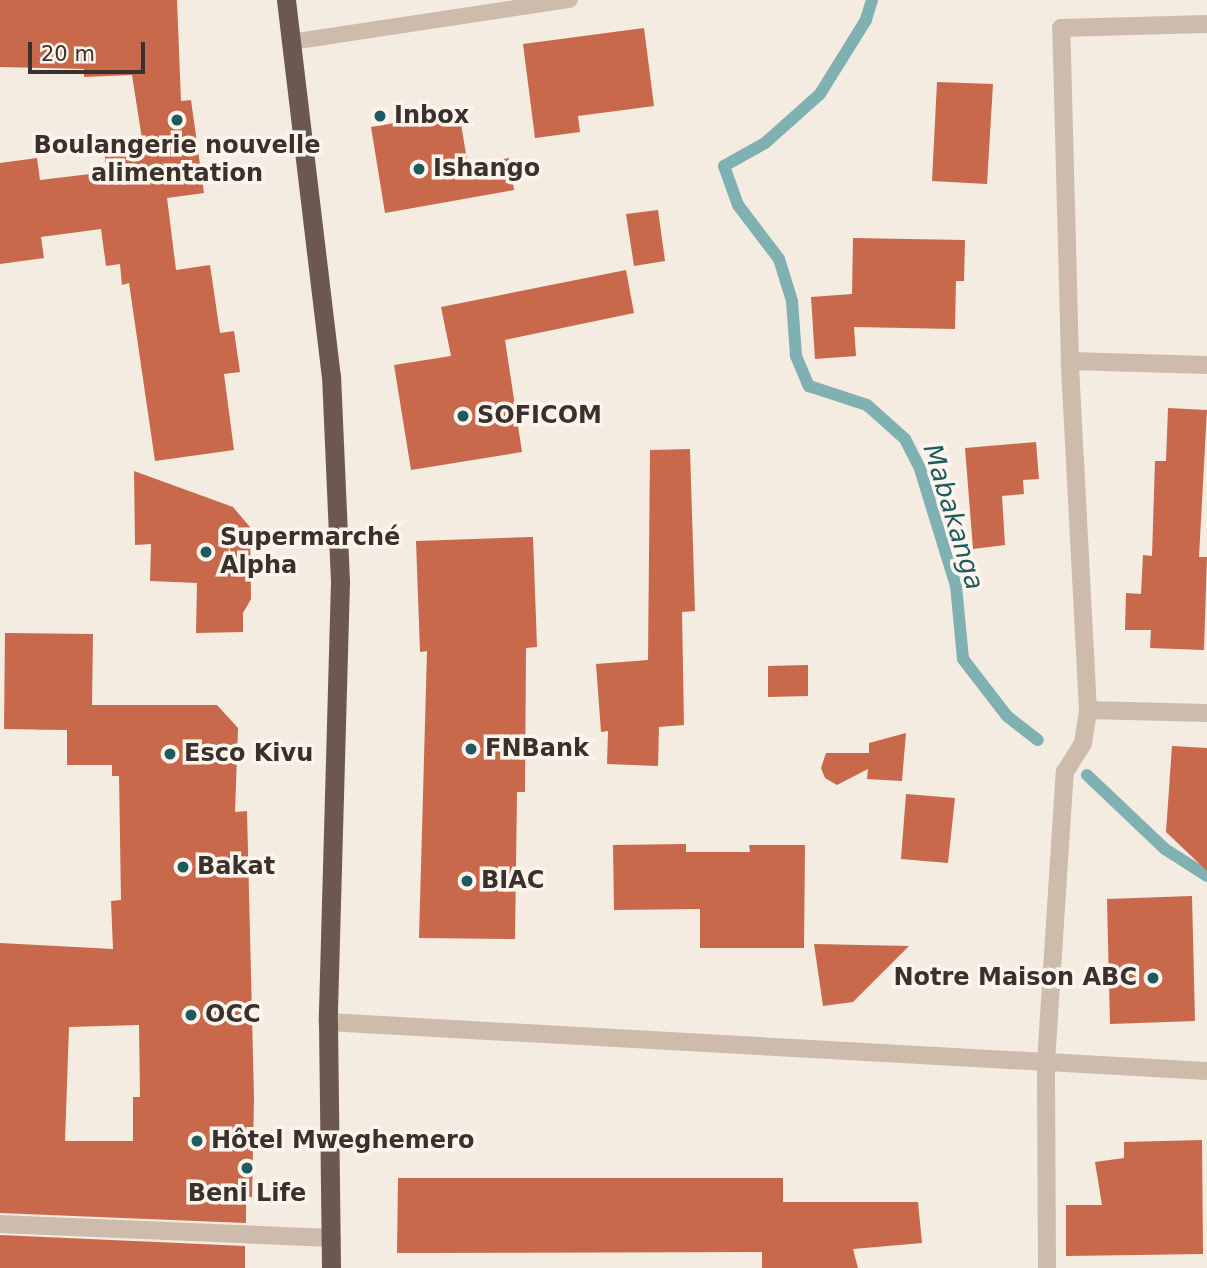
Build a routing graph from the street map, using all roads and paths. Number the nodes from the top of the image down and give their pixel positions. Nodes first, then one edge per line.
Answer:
1 (286, 0) edge
2 (570, 0) edge
3 (1207, 24) edge
4 (291, 42) junction
5 (1070, 361) junction
6 (1207, 365) edge
7 (1088, 710) junction
8 (1207, 713) edge
9 (328, 1022) junction
10 (1046, 1062) junction
11 (1207, 1071) edge
12 (0, 1224) edge
13 (332, 1238) junction
14 (331, 1268) edge
15 (1047, 1268) edge

1 - 4 highway
2 - 4 lane
3 - 5 street
4 - 9 highway
5 - 6 street
5 - 7 street
7 - 8 street
7 - 10 street
9 - 10 street
9 - 13 highway
10 - 11 street
10 - 15 street
12 - 13 street
13 - 14 highway

